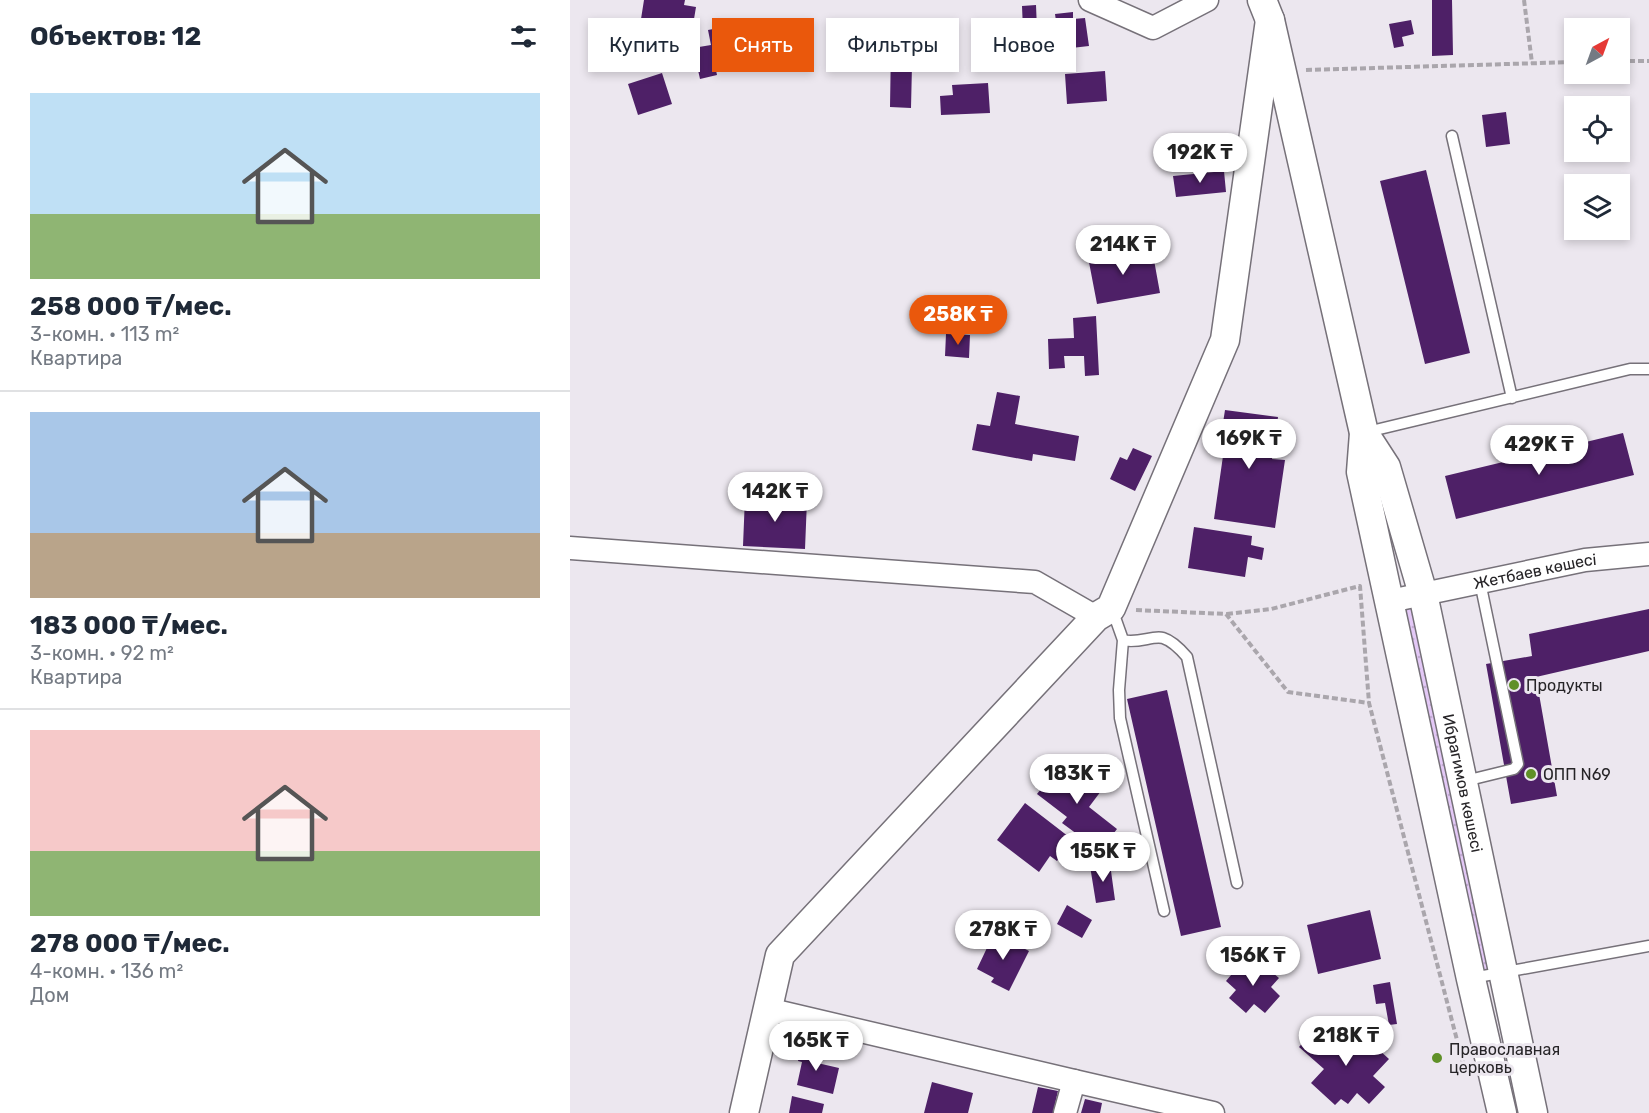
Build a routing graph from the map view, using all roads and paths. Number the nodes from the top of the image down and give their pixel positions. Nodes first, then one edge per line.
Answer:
1 (1090, 0) edge
2 (1207, 0) edge
3 (1524, 0) edge
4 (1266, 10) edge
5 (1630, 61) edge
6 (1649, 61) edge
7 (1564, 62) edge
8 (1532, 63) junction
9 (1281, 70) junction
10 (1452, 136) dead end
11 (1649, 369) edge
12 (1512, 399) junction
13 (1364, 433) junction
14 (570, 548) edge
15 (1649, 554) edge
16 (1480, 582) junction
17 (1423, 594) junction
18 (1390, 601) junction
19 (1104, 613) junction
20 (1226, 614) junction
21 (1123, 640) junction
22 (1369, 703) junction
23 (1462, 781) junction
24 (1237, 883) dead end
25 (1164, 911) dead end
26 (1649, 946) edge
27 (1503, 974) junction
28 (1471, 979) junction
29 (767, 1009) junction
30 (1464, 1068) dead end
31 (1074, 1081) junction
32 (744, 1113) edge
33 (1065, 1113) edge
34 (1213, 1113) edge
35 (1502, 1113) edge
36 (1533, 1113) edge

1 - 2 street
3 - 8 path
4 - 9 street
4 - 19 street
5 - 6 path
7 - 8 path
8 - 9 path
9 - 13 street
10 - 12 lane
11 - 12 lane
12 - 13 lane
13 - 17 street, Ибрагимов көшесі
13 - 18 street, Ибрагимов көшесі
14 - 19 street
15 - 16 street, Жетбаев көшесі
16 - 17 street, Жетбаев көшесі
16 - 23 lane
17 - 18 street
17 - 23 street, Ибрагимов көшесі
18 - 28 street, Ибрагимов көшесі
19 - 20 path
19 - 21 lane
19 - 29 street
20 - 22 path
20 - 22 path
21 - 24 lane
21 - 25 lane
22 - 30 path
23 - 27 street, Ибрагимов көшесі
26 - 27 lane
27 - 28 lane
27 - 36 street, Ибрагимов көшесі
28 - 35 street, Ибрагимов көшесі
29 - 31 street
29 - 32 street
31 - 33 street
31 - 34 street

